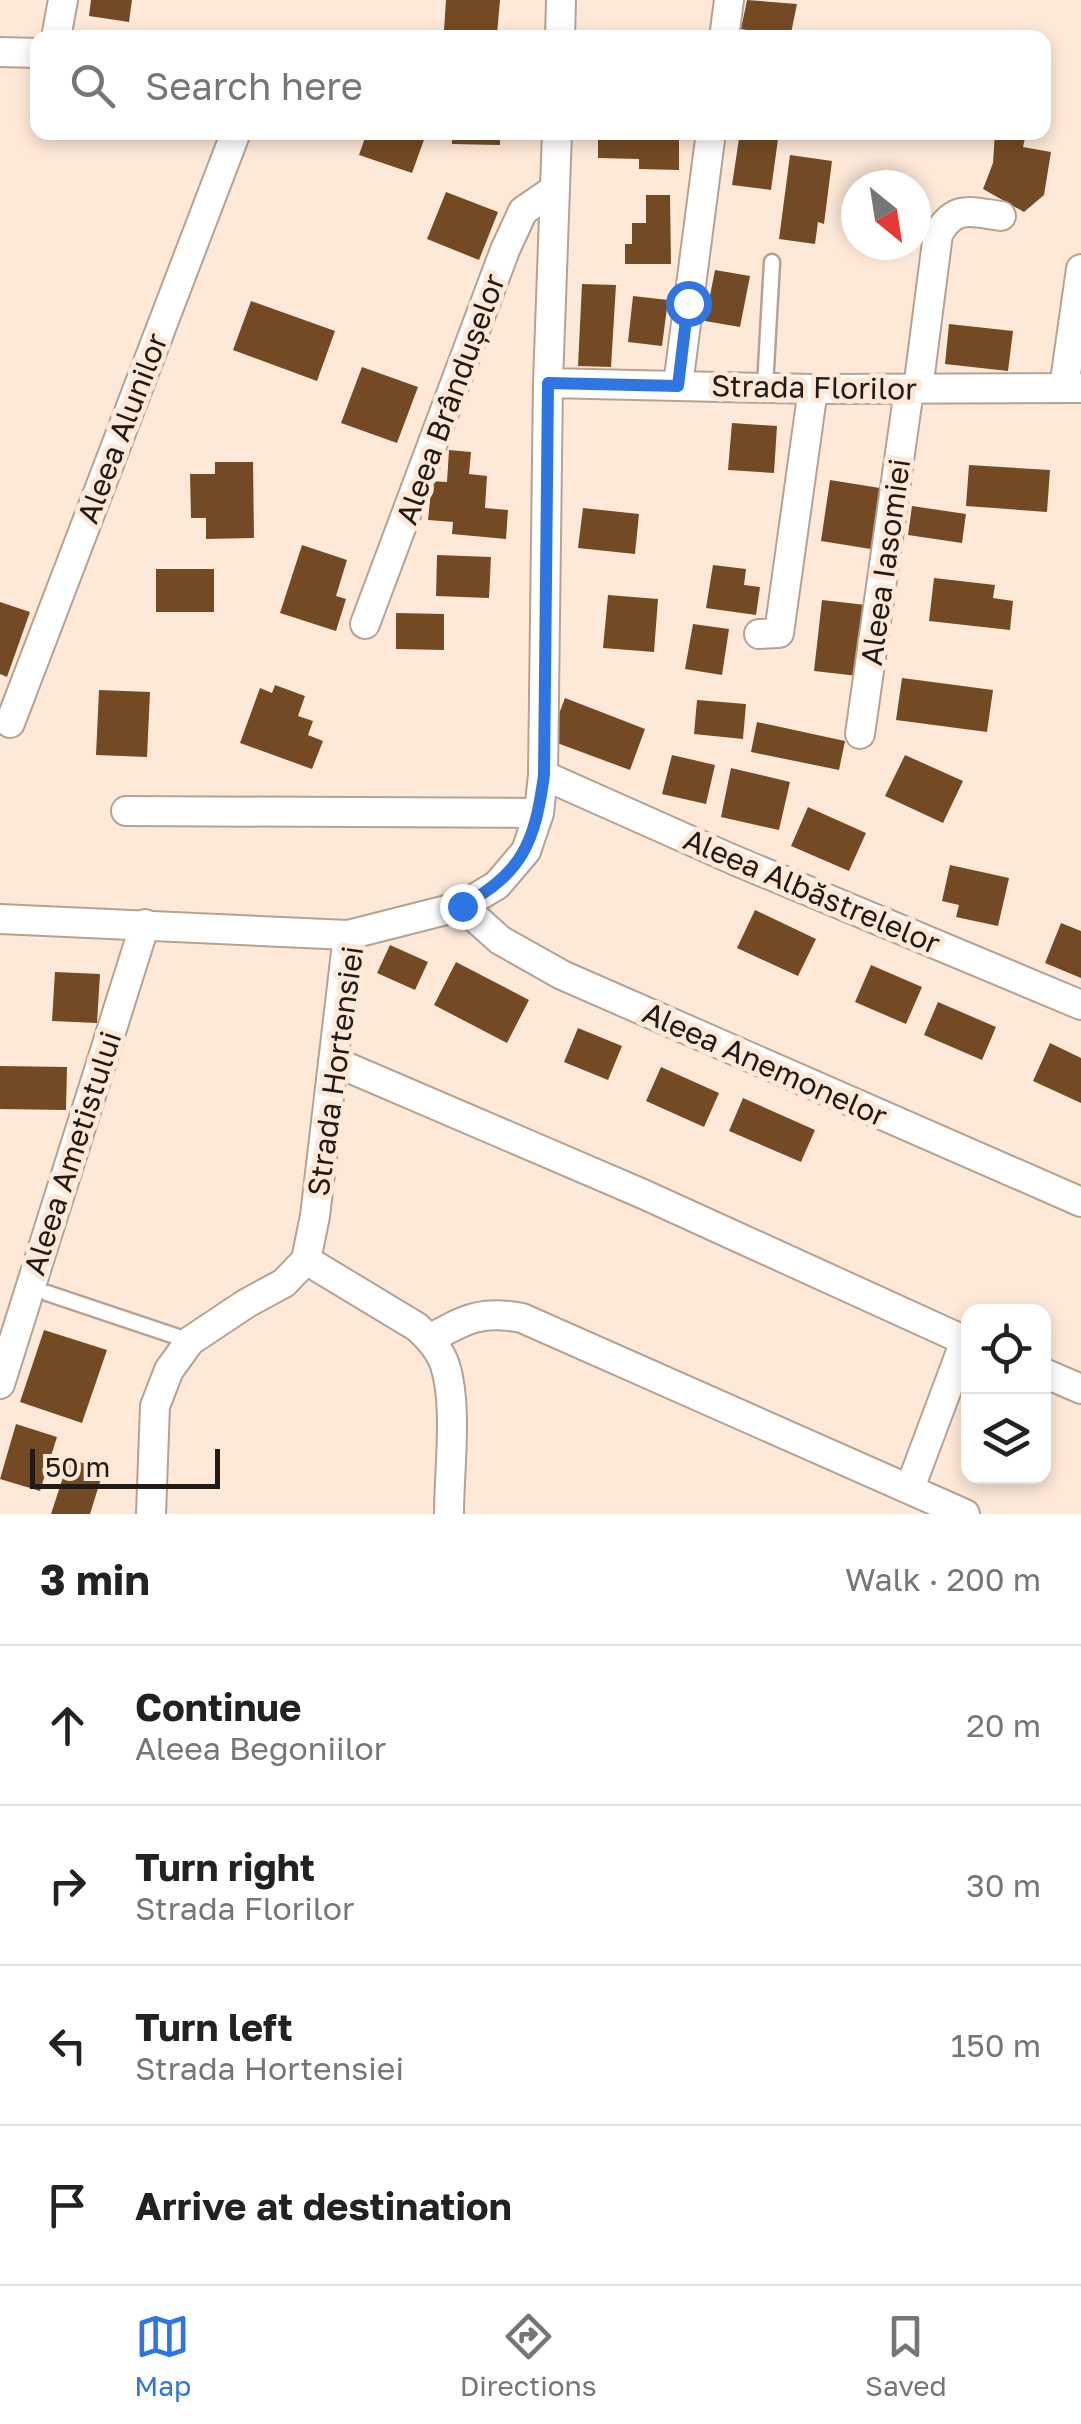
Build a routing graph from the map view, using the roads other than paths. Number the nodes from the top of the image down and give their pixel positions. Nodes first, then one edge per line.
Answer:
1 (62, 0) edge
2 (561, 0) edge
3 (729, 0) edge
4 (57, 30) edge
5 (560, 30) edge
6 (725, 30) edge
7 (0, 52) edge
8 (30, 53) edge
9 (233, 140) edge
10 (557, 140) edge
11 (710, 140) edge
12 (555, 189) junction
13 (1000, 216) dead end
14 (772, 262) dead end
15 (1081, 269) edge
16 (548, 383) junction
17 (678, 386) junction
18 (764, 386) junction
19 (1072, 388) edge
20 (813, 389) junction
21 (914, 389) junction
22 (365, 624) dead end
23 (758, 634) dead end
24 (10, 724) dead end
25 (860, 734) dead end
26 (544, 775) junction
27 (126, 811) dead end
28 (539, 812) junction
29 (462, 906) junction
30 (0, 919) edge
31 (145, 924) junction
32 (348, 935) junction
33 (1081, 1005) edge
34 (333, 1061) junction
35 (1081, 1202) edge
36 (306, 1260) junction
37 (46, 1292) dead end
38 (961, 1338) edge
39 (430, 1340) junction
40 (190, 1342) junction
41 (961, 1356) edge
42 (1051, 1377) edge
43 (0, 1384) edge
44 (1081, 1389) edge
45 (910, 1488) junction
46 (151, 1514) edge
47 (449, 1514) edge
48 (965, 1514) edge

1 - 4 street
2 - 5 street
3 - 6 street
7 - 8 street
9 - 24 street, Aleea Alunilor
10 - 12 street, Strada Hortensiei
11 - 17 street
12 - 16 street, Strada Hortensiei
12 - 22 street, Aleea Brândușelor
13 - 21 street, Aleea Iasomiei
14 - 18 lane
15 - 19 street
16 - 17 street, Strada Florilor
16 - 26 street, Strada Hortensiei
17 - 18 street, Strada Florilor
18 - 20 street, Strada Florilor
19 - 21 street, Strada Florilor
20 - 21 street, Strada Florilor
20 - 23 street
21 - 25 street, Aleea Iasomiei
26 - 28 street, Strada Hortensiei
26 - 33 street, Aleea Albăstrelelor
27 - 28 street
28 - 29 street, Strada Hortensiei
29 - 32 street, Strada Hortensiei
29 - 35 street, Aleea Anemonelor
30 - 31 street
31 - 32 street
31 - 43 street, Aleea Ametistului
32 - 34 street, Strada Hortensiei
34 - 36 street, Strada Hortensiei
34 - 38 street
36 - 39 street
36 - 40 street
37 - 40 lane
39 - 45 street
39 - 47 street
40 - 46 street
41 - 45 street
42 - 44 street
45 - 48 street

